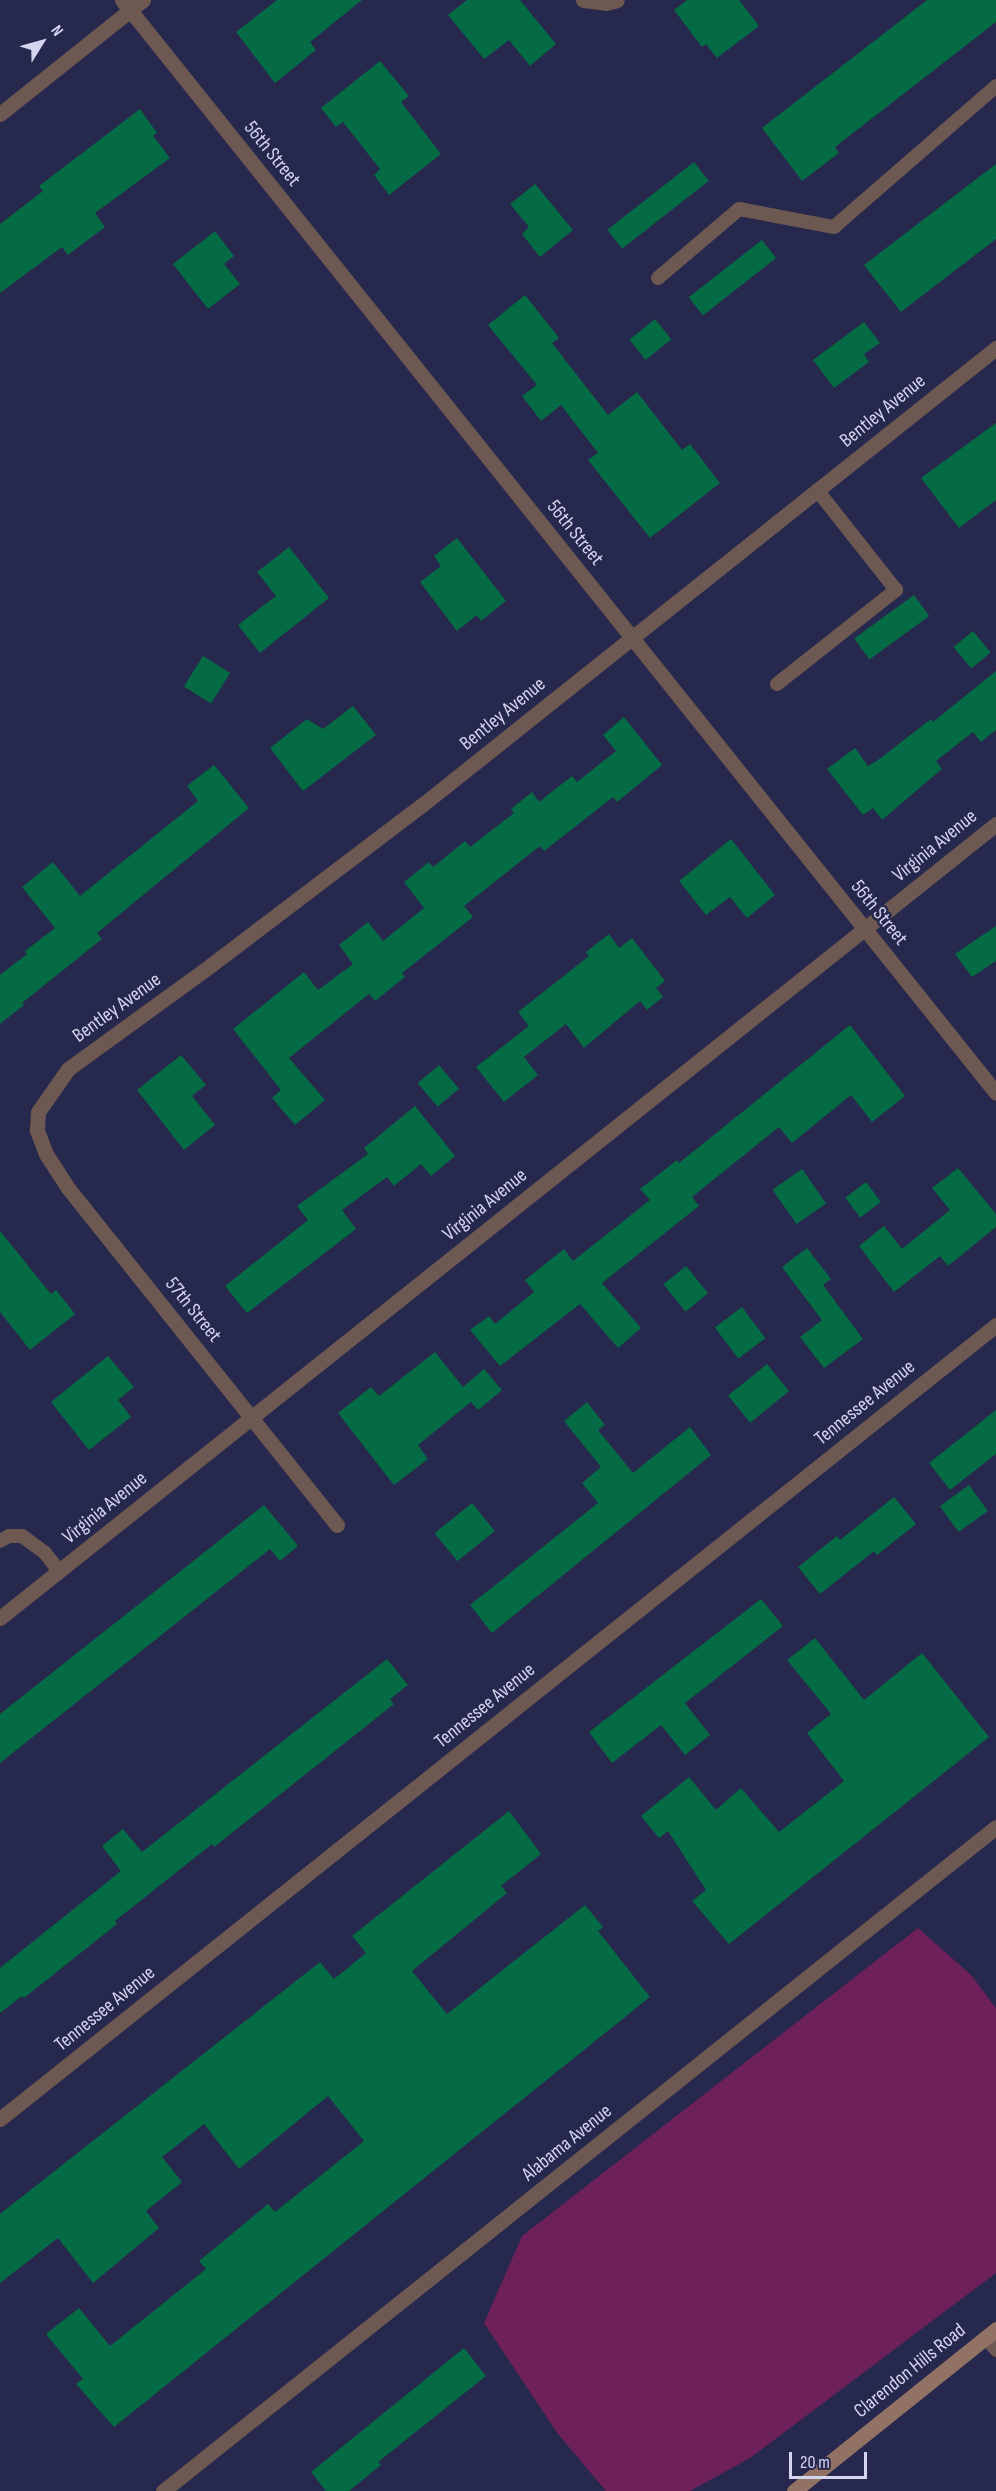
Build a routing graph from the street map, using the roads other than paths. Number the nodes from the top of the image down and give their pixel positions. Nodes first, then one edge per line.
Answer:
1 (143, 0) edge
2 (583, 0) edge
3 (616, 0) edge
4 (126, 5) edge
5 (996, 86) edge
6 (0, 114) edge
7 (658, 278) dead end
8 (996, 348) edge
9 (817, 490) junction
10 (632, 638) junction
11 (777, 684) dead end
12 (996, 824) edge
13 (865, 929) junction
14 (996, 1093) edge
15 (38, 1112) joint
16 (996, 1325) edge
17 (251, 1418) junction
18 (337, 1525) dead end
19 (0, 1541) edge
20 (59, 1571) junction
21 (0, 1618) edge
22 (996, 1827) edge
23 (0, 2119) edge
24 (993, 2338) edge
25 (163, 2491) edge
26 (794, 2491) edge

1 - 4 street
2 - 3 street
4 - 6 street
4 - 10 street, 56th Street
5 - 7 lane
8 - 9 street, Bentley Avenue
9 - 10 street, Bentley Avenue
9 - 11 lane
10 - 13 street, 56th Street
10 - 15 street, Bentley Avenue
12 - 13 street, Virginia Avenue
13 - 14 street, 56th Street
13 - 17 street, Virginia Avenue
15 - 17 street, 57th Street
16 - 23 street, Tennessee Avenue
17 - 18 street, 57th Street
17 - 20 street, Virginia Avenue
19 - 20 lane
20 - 21 street, Virginia Avenue
22 - 25 street, Alabama Avenue
24 - 26 street, Clarendon Hills Road

